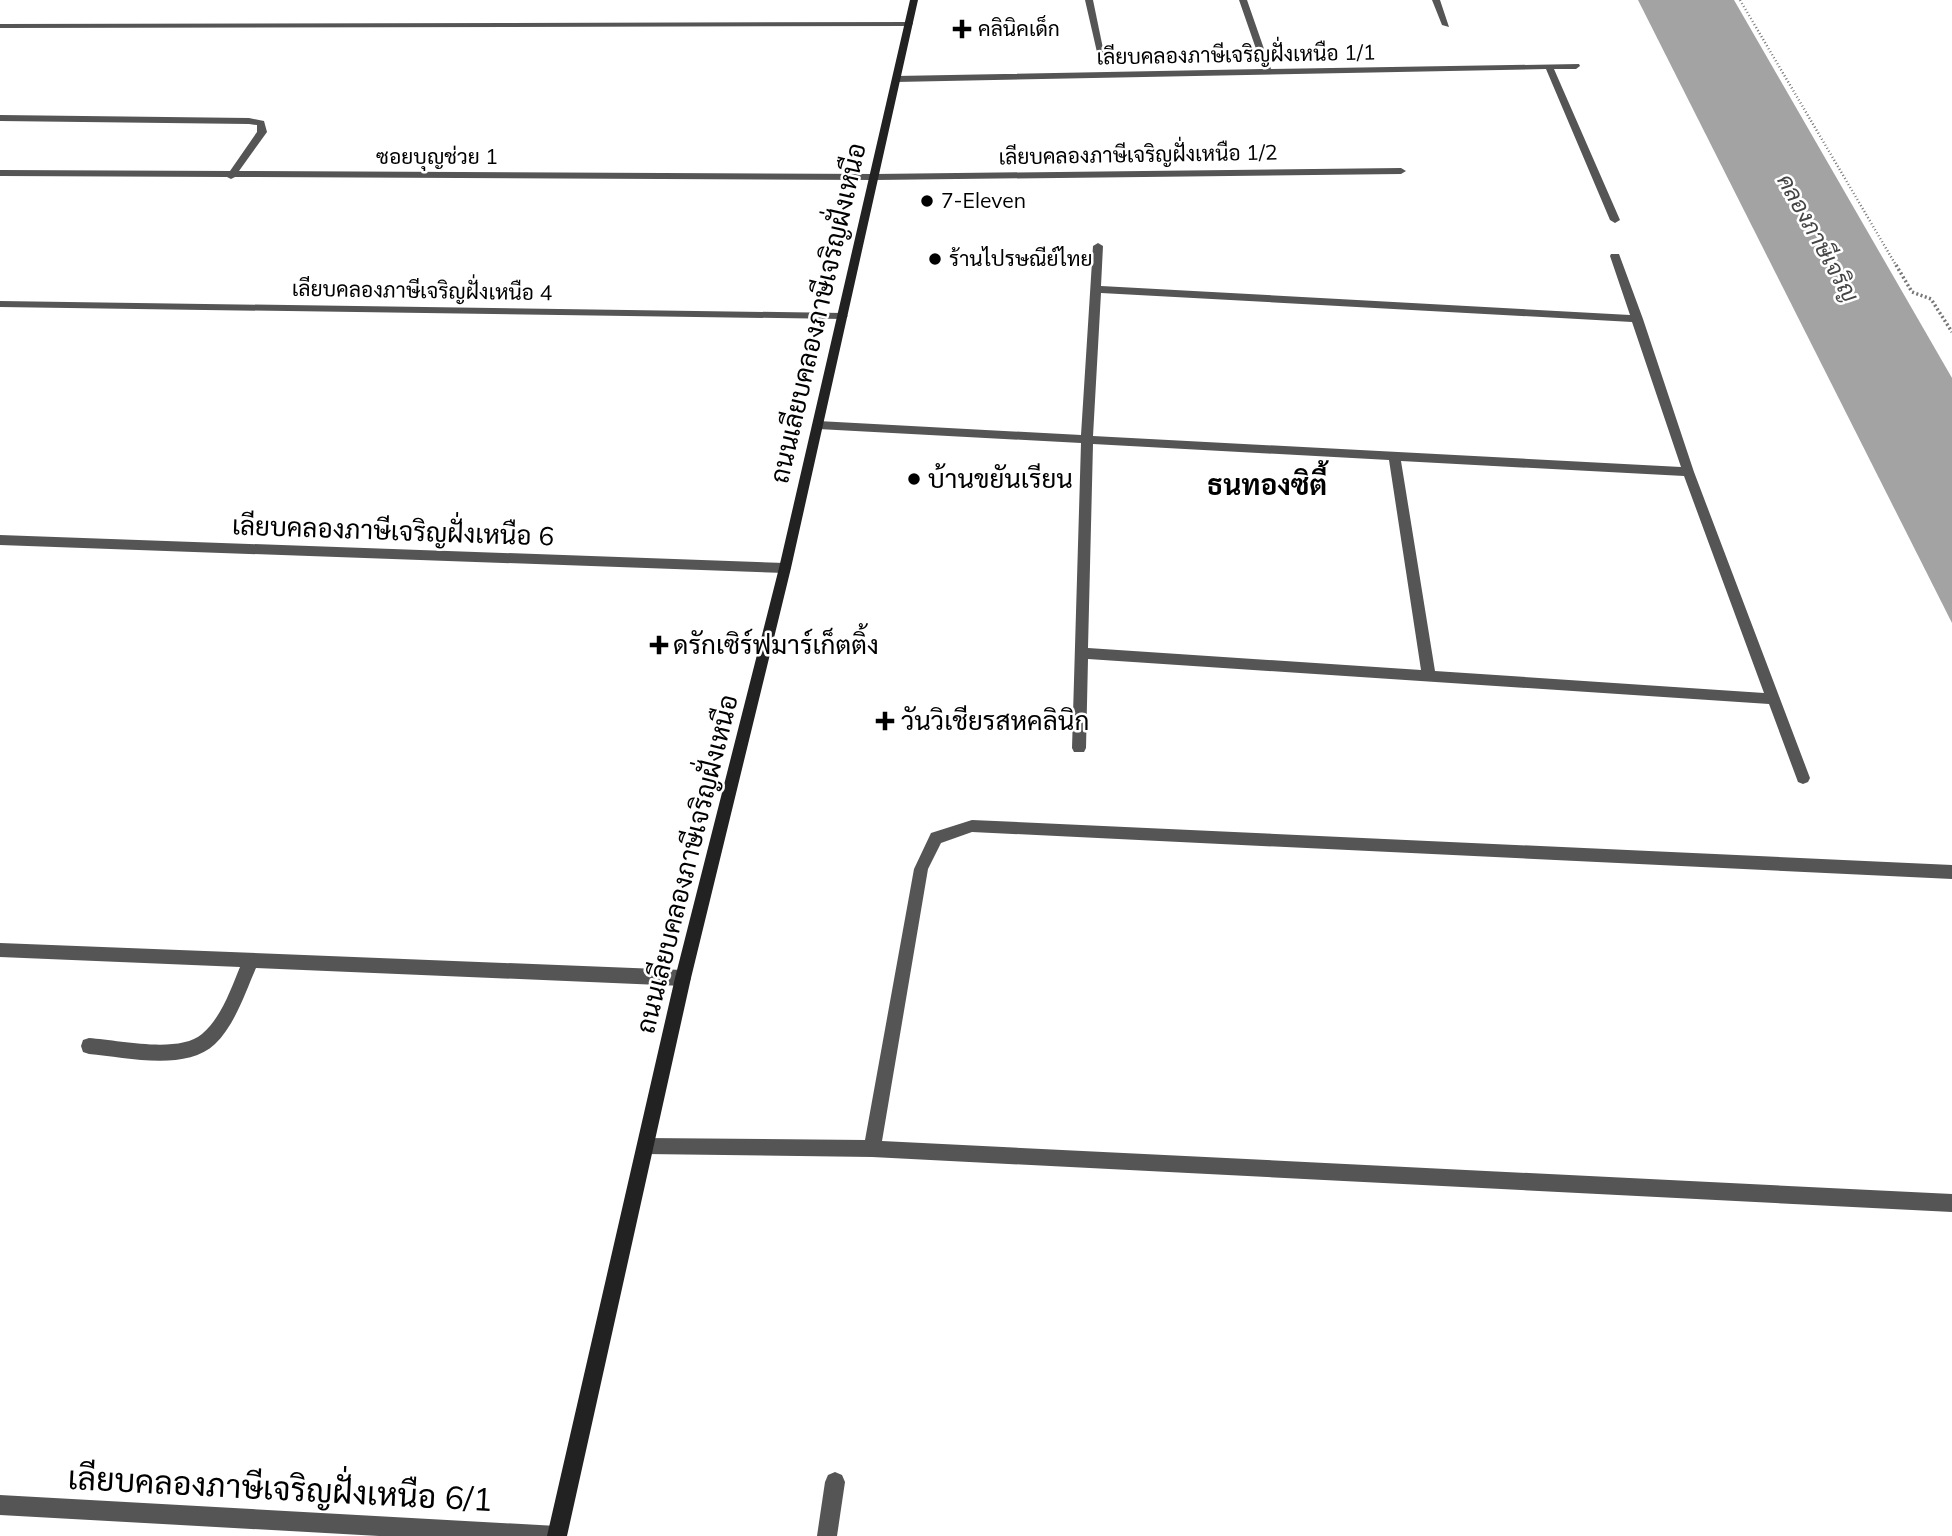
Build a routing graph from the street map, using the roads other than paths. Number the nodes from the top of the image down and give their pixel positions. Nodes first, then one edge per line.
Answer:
1 (914, 0) edge
2 (1089, 0) edge
3 (1243, 0) edge
4 (1436, 0) edge
5 (909, 24) junction
6 (1446, 25) dead end
7 (0, 26) edge
8 (1103, 61) dead end
9 (1549, 66) junction
10 (1576, 66) dead end
11 (1268, 72) junction
12 (896, 79) junction
13 (0, 118) edge
14 (1401, 171) dead end
15 (0, 173) edge
16 (231, 176) junction
17 (875, 177) junction
18 (1615, 220) dead end
19 (1098, 246) dead end
20 (1615, 256) dead end
21 (1096, 289) junction
22 (0, 304) edge
23 (843, 316) junction
24 (1638, 319) junction
25 (818, 425) junction
26 (1087, 439) junction
27 (1394, 456) junction
28 (1688, 472) junction
29 (0, 540) edge
30 (785, 568) junction
31 (1083, 653) junction
32 (1429, 676) junction
33 (1773, 699) junction
34 (1080, 748) dead end
35 (1803, 778) dead end
36 (1952, 872) edge
37 (0, 950) edge
38 (251, 961) junction
39 (682, 978) junction
40 (89, 1046) dead end
41 (645, 1146) junction
42 (873, 1149) junction
43 (1952, 1203) edge
44 (835, 1482) dead end
45 (0, 1505) edge
46 (557, 1536) edge
47 (827, 1536) edge

1 - 5 main road, ถนนเลียบคลองภาษีเจริญฝั่งเหนือ
2 - 8 street
3 - 11 street
4 - 6 street
5 - 7 street
5 - 12 main road, ถนนเลียบคลองภาษีเจริญฝั่งเหนือ
9 - 10 street, เลียบคลองภาษีเจริญฝั่งเหนือ 1/1
9 - 11 street, เลียบคลองภาษีเจริญฝั่งเหนือ 1/1
9 - 18 street
11 - 12 street, เลียบคลองภาษีเจริญฝั่งเหนือ 1/1
12 - 17 main road, ถนนเลียบคลองภาษีเจริญฝั่งเหนือ
13 - 16 street
14 - 17 street, เลียบคลองภาษีเจริญฝั่งเหนือ 1/2
15 - 16 street, ซอยบุญช่วย 1
16 - 17 street, ซอยบุญช่วย 1
17 - 23 main road, ถนนเลียบคลองภาษีเจริญฝั่งเหนือ
19 - 21 street
20 - 24 street
21 - 24 street
21 - 26 street
22 - 23 street, เลียบคลองภาษีเจริญฝั่งเหนือ 4
23 - 25 main road, ถนนเลียบคลองภาษีเจริญฝั่งเหนือ
24 - 28 street
25 - 26 street
25 - 30 main road, ถนนเลียบคลองภาษีเจริญฝั่งเหนือ
26 - 27 street
26 - 31 street
27 - 28 street
27 - 32 street
28 - 33 street
29 - 30 street, เลียบคลองภาษีเจริญฝั่งเหนือ 6
30 - 39 main road, ถนนเลียบคลองภาษีเจริญฝั่งเหนือ
31 - 32 street
31 - 34 street
32 - 33 street
33 - 35 street
36 - 42 street
37 - 38 street
38 - 39 street
38 - 40 street
39 - 41 main road, ถนนเลียบคลองภาษีเจริญฝั่งเหนือ
41 - 42 street
41 - 46 main road, ถนนเลียบคลองภาษีเจริญฝั่งเหนือ
42 - 43 street
44 - 47 street
45 - 46 street, เลียบคลองภาษีเจริญฝั่งเหนือ 6/1

